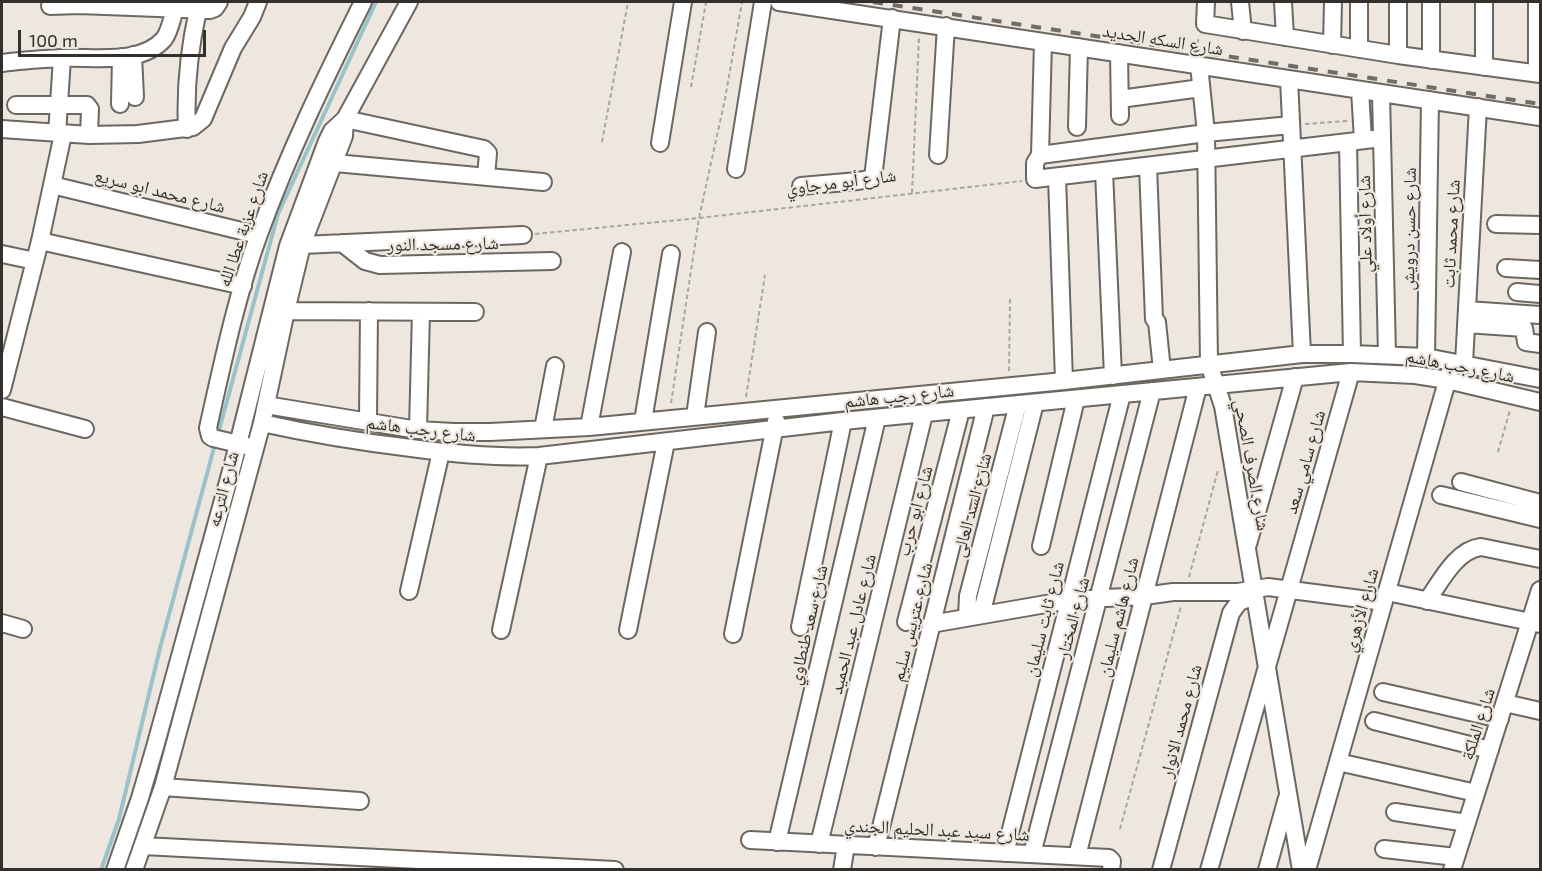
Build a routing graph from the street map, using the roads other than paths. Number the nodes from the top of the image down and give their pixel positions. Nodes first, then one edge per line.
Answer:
1 (219, 2) edge
2 (258, 2) edge
3 (363, 2) edge
4 (409, 2) edge
5 (683, 2) edge
6 (763, 2) edge
7 (779, 2) edge
8 (1206, 2) edge
9 (1240, 2) edge
10 (1283, 2) edge
11 (1333, 2) edge
12 (1359, 2) edge
13 (1398, 2) edge
14 (1431, 2) edge
15 (1484, 2) edge
16 (1537, 2) edge
17 (79, 3) edge
18 (50, 6) dead end
19 (175, 9) junction
20 (198, 10) junction
21 (892, 18) junction
22 (946, 26) junction
23 (1243, 31) junction
24 (1284, 37) junction
25 (1043, 42) junction
26 (1332, 45) junction
27 (1079, 47) junction
28 (1359, 49) junction
29 (1119, 53) junction
30 (1398, 55) junction
31 (127, 56) junction
32 (62, 58) junction
33 (1197, 59) junction
34 (1431, 60) junction
35 (2, 63) edge
36 (1484, 67) junction
37 (1539, 73) edge
38 (1289, 79) junction
39 (1202, 88) junction
40 (1360, 90) junction
41 (1381, 93) junction
42 (1430, 100) junction
43 (128, 101) dead end
44 (16, 105) dead end
45 (59, 105) junction
46 (1478, 107) junction
47 (1540, 117) edge
48 (345, 119) junction
49 (1291, 125) junction
50 (1077, 128) dead end
51 (2, 129) edge
52 (187, 129) junction
53 (1206, 133) junction
54 (60, 134) junction
55 (89, 135) junction
56 (1382, 138) junction
57 (1355, 141) junction
58 (660, 143) dead end
59 (1292, 149) junction
60 (938, 155) dead end
61 (1040, 155) junction
62 (1206, 159) junction
63 (335, 164) junction
64 (1148, 166) junction
65 (736, 169) dead end
66 (1104, 171) junction
67 (486, 177) junction
68 (1057, 177) junction
69 (543, 182) dead end
70 (52, 185) junction
71 (801, 186) dead end
72 (1496, 224) dead end
73 (1540, 225) edge
74 (258, 235) junction
75 (524, 235) road end
76 (40, 241) junction
77 (342, 243) junction
78 (302, 245) junction
79 (622, 252) dead end
80 (2, 254) edge
81 (671, 254) dead end
82 (35, 261) junction
83 (552, 261) dead end
84 (1506, 268) dead end
85 (1540, 270) edge
86 (243, 286) junction
87 (1517, 292) dead end
88 (1540, 294) edge
89 (286, 311) junction
90 (369, 311) junction
91 (421, 312) junction
92 (475, 312) dead end
93 (1540, 315) edge
94 (1466, 317) junction
95 (707, 333) dead end
96 (1540, 344) edge
97 (1302, 354) junction
98 (1352, 354) junction
99 (1387, 355) junction
100 (1426, 357) junction
101 (1458, 362) junction
102 (1209, 364) junction
103 (555, 366) dead end
104 (1162, 370) junction
105 (1351, 372) junction
106 (1113, 376) junction
107 (1295, 377) junction
108 (1540, 379) edge
109 (1448, 380) junction
110 (1064, 381) junction
111 (1216, 385) junction
112 (1198, 387) junction
113 (2, 390) edge
114 (1152, 391) junction
115 (1122, 394) junction
116 (1076, 399) junction
117 (1540, 402) edge
118 (1026, 403) junction
119 (266, 405) junction
120 (2, 407) edge
121 (986, 407) junction
122 (778, 408) junction
123 (961, 410) junction
124 (924, 414) junction
125 (695, 416) junction
126 (877, 418) junction
127 (368, 420) junction
128 (643, 421) junction
129 (843, 422) junction
130 (262, 423) junction
131 (589, 426) junction
132 (85, 429) dead end
133 (543, 429) junction
134 (418, 430) junction
135 (774, 430) junction
136 (435, 431) junction
137 (666, 442) junction
138 (234, 447) junction
139 (436, 451) junction
140 (539, 456) junction
141 (1461, 482) dead end
142 (1441, 495) dead end
143 (1540, 503) edge
144 (1540, 519) edge
145 (1041, 546) dead end
146 (1247, 548) junction
147 (1540, 559) edge
148 (1289, 588) junction
149 (1540, 590) edge
150 (409, 591) dead end
151 (1254, 593) junction
152 (1143, 597) junction
153 (1385, 597) junction
154 (1098, 598) junction
155 (1069, 600) junction
156 (1427, 601) junction
157 (974, 616) junction
158 (906, 622) dead end
159 (2, 623) edge
160 (1535, 623) edge
161 (931, 624) junction
162 (800, 627) dead end
163 (23, 628) dead end
164 (501, 630) dead end
165 (628, 630) dead end
166 (733, 634) dead end
167 (1266, 667) junction
168 (1383, 692) dead end
169 (1502, 711) junction
170 (1540, 711) edge
171 (1374, 721) dead end
172 (1490, 750) junction
173 (1338, 762) junction
174 (163, 788) junction
175 (1288, 793) junction
176 (1476, 793) junction
177 (360, 801) dead end
178 (1395, 813) dead end
179 (1467, 823) junction
180 (750, 840) dead end
181 (777, 842) junction
182 (819, 844) junction
183 (846, 845) junction
184 (143, 846) junction
185 (876, 847) junction
186 (1384, 849) dead end
187 (1005, 853) junction
188 (1032, 854) junction
189 (1077, 856) junction
190 (1454, 863) edge
191 (386, 864) edge
192 (115, 870) edge
193 (134, 870) edge
194 (615, 870) edge
195 (842, 870) edge
196 (1111, 870) edge
197 (1161, 870) edge
198 (1209, 870) edge
199 (1267, 870) edge
200 (1301, 870) edge
201 (1307, 870) edge

1 - 20 street
2 - 52 street
3 - 74 street, شارع عزبة عطا الله
4 - 48 street, شارع الترعه
5 - 58 street
6 - 65 street
7 - 21 street, شارع السكه الحديد
8 - 23 street
9 - 23 street
10 - 24 street
11 - 26 street
12 - 28 street
13 - 30 street
14 - 34 street
15 - 36 street
16 - 37 street
17 - 18 street
17 - 19 street
19 - 20 street
19 - 31 street
20 - 52 street
21 - 22 street, شارع السكه الحديد
21 - 71 street
22 - 25 street, شارع السكه الحديد
22 - 60 street
23 - 24 street
24 - 26 street
25 - 27 street, شارع السكه الحديد
25 - 61 street
26 - 28 street
27 - 29 street, شارع السكه الحديد
27 - 50 street
28 - 30 street
29 - 33 street, شارع السكه الحديد
29 - 39 street
30 - 34 street
31 - 32 street
31 - 43 street
32 - 35 street
32 - 45 street
33 - 38 street, شارع السكه الحديد
33 - 39 street, شارع الصرف الصحي
34 - 36 street
36 - 37 street
38 - 40 street, شارع السكه الحديد
38 - 49 street
39 - 53 street, شارع الصرف الصحي
40 - 41 street, شارع السكه الحديد
40 - 57 street
41 - 42 street, شارع السكه الحديد
41 - 56 street, شارع أولاد علي
42 - 46 street, شارع السكه الحديد
42 - 100 street, شارع حسن درويش
44 - 45 street
45 - 54 street
45 - 55 street
46 - 47 street, شارع السكه الحديد
46 - 94 street, شارع محمد ثابت
48 - 63 street, شارع الترعه
48 - 67 street
48 - 138 street, شارع الترعه
49 - 53 street
49 - 59 street
51 - 54 street
52 - 55 street
53 - 61 street
53 - 62 street, شارع الصرف الصحي
54 - 55 street
54 - 70 street
56 - 57 street
56 - 99 street, شارع أولاد علي
57 - 59 street
57 - 98 street
59 - 62 street
59 - 97 street
61 - 68 street
62 - 64 street
62 - 102 street, شارع الصرف الصحي
63 - 67 street
63 - 78 street, شارع الترعه
64 - 66 street
64 - 104 street
66 - 68 street
66 - 106 street
67 - 69 street
68 - 110 street
70 - 74 street, شارع محمد ابو سريع
70 - 76 street
72 - 73 street
74 - 86 street, شارع عزبة عطا الله
75 - 77 street
76 - 82 street
76 - 86 street
77 - 78 street
77 - 83 street, شارع مسجد النور
78 - 89 street, شارع الترعه
79 - 131 street
80 - 82 street
81 - 128 street
82 - 113 street
84 - 85 street
86 - 138 street, شارع عزبة عطا الله
87 - 88 street
89 - 90 street
89 - 119 street, شارع الترعه
90 - 91 street
90 - 127 street
91 - 92 street
91 - 134 street
93 - 94 street
94 - 96 street
94 - 101 street, شارع محمد ثابت
95 - 125 street
97 - 98 street, شارع رجب هاشم
97 - 102 street, شارع رجب هاشم
98 - 99 street, شارع رجب هاشم
99 - 100 street, شارع رجب هاشم
100 - 101 street, شارع رجب هاشم
101 - 108 street, شارع رجب هاشم
101 - 109 street, شارع الأزهري
102 - 104 street, شارع رجب هاشم
102 - 111 street, شارع الصرف الصحي
103 - 133 street
104 - 106 street, شارع رجب هاشم
105 - 107 street, شارع رجب هاشم
105 - 109 street, شارع رجب هاشم
105 - 148 street, شارع سامي سعد
106 - 110 street, شارع رجب هاشم
107 - 111 street, شارع رجب هاشم
107 - 146 street
109 - 117 street, شارع رجب هاشم
109 - 153 street, شارع الأزهري
110 - 122 street, شارع رجب هاشم
111 - 112 street, شارع رجب هاشم
111 - 146 street, شارع الصرف الصحي
112 - 114 street, شارع رجب هاشم
112 - 152 street, شارع هاشم سليمان
114 - 115 street, شارع رجب هاشم
114 - 154 street, شارع المختار
115 - 116 street, شارع رجب هاشم
115 - 155 street, شارع ثابت سليمان
116 - 118 street, شارع رجب هاشم
116 - 145 street
118 - 121 street, شارع رجب هاشم
118 - 157 street, شارع السد العالى
119 - 127 street, شارع رجب هاشم
119 - 130 street, شارع الترعه
120 - 132 street
121 - 123 street, شارع رجب هاشم
121 - 161 street, شارع عتريس سليم
122 - 125 street, شارع رجب هاشم
122 - 135 street
123 - 124 street, شارع رجب هاشم
123 - 158 street, شارع ابو حرب
124 - 126 street, شارع رجب هاشم
124 - 182 street, شارع عادل عبد الحميد
125 - 128 street, شارع رجب هاشم
126 - 129 street, شارع رجب هاشم
126 - 181 street, شارع سعد طنطاوي
127 - 134 street, شارع رجب هاشم
128 - 131 street, شارع رجب هاشم
129 - 135 street, شارع رجب هاشم
129 - 162 street
130 - 138 street, شارع الترعه
130 - 139 street, شارع رجب هاشم
131 - 133 street, شارع رجب هاشم
133 - 136 street, شارع رجب هاشم
134 - 136 street, شارع رجب هاشم
135 - 137 street, شارع رجب هاشم
135 - 166 street
136 - 139 street
137 - 140 street, شارع رجب هاشم
137 - 165 street
138 - 174 street, شارع الترعه
138 - 192 street
139 - 140 street, شارع رجب هاشم
139 - 150 street
140 - 164 street
141 - 143 street
142 - 144 street
146 - 151 street, شارع الصرف الصحي
147 - 156 street
148 - 151 street
148 - 153 street
148 - 167 street, شارع سامي سعد
149 - 160 street, شارع الملكة
151 - 152 street
151 - 167 street, شارع الصرف الصحي
151 - 197 street, شارع محمد الانوار
152 - 154 street
152 - 189 street, شارع هاشم سليمان
153 - 156 street
153 - 173 street, شارع الأزهري
154 - 155 street
154 - 188 street, شارع المختار
155 - 157 street
155 - 187 street, شارع ثابت سليمان
156 - 160 street
157 - 161 street
159 - 163 street
160 - 169 street, شارع الملكة
161 - 185 street, شارع عتريس سليم
167 - 175 street, شارع الصرف الصحي
167 - 198 street, شارع سامي سعد
168 - 169 street
169 - 170 street
169 - 172 street, شارع الملكة
171 - 172 street
172 - 176 street, شارع الملكة
173 - 176 street
173 - 201 street, شارع الأزهري
174 - 177 street
174 - 184 street, شارع الترعه
175 - 199 street
175 - 200 street, شارع الصرف الصحي
176 - 179 street, شارع الملكة
178 - 179 street
179 - 190 street, شارع الملكة
180 - 181 street, شارع سيد عبد الحليم الجندي
181 - 182 street, شارع سيد عبد الحليم الجندي
182 - 183 street, شارع سيد عبد الحليم الجندي
183 - 185 street, شارع سيد عبد الحليم الجندي
183 - 195 street
184 - 191 street
184 - 193 street, شارع الترعه
185 - 187 street, شارع سيد عبد الحليم الجندي
186 - 190 street
187 - 188 street, شارع سيد عبد الحليم الجندي
188 - 189 street, شارع سيد عبد الحليم الجندي
189 - 196 street, شارع سيد عبد الحليم الجندي
191 - 194 street

